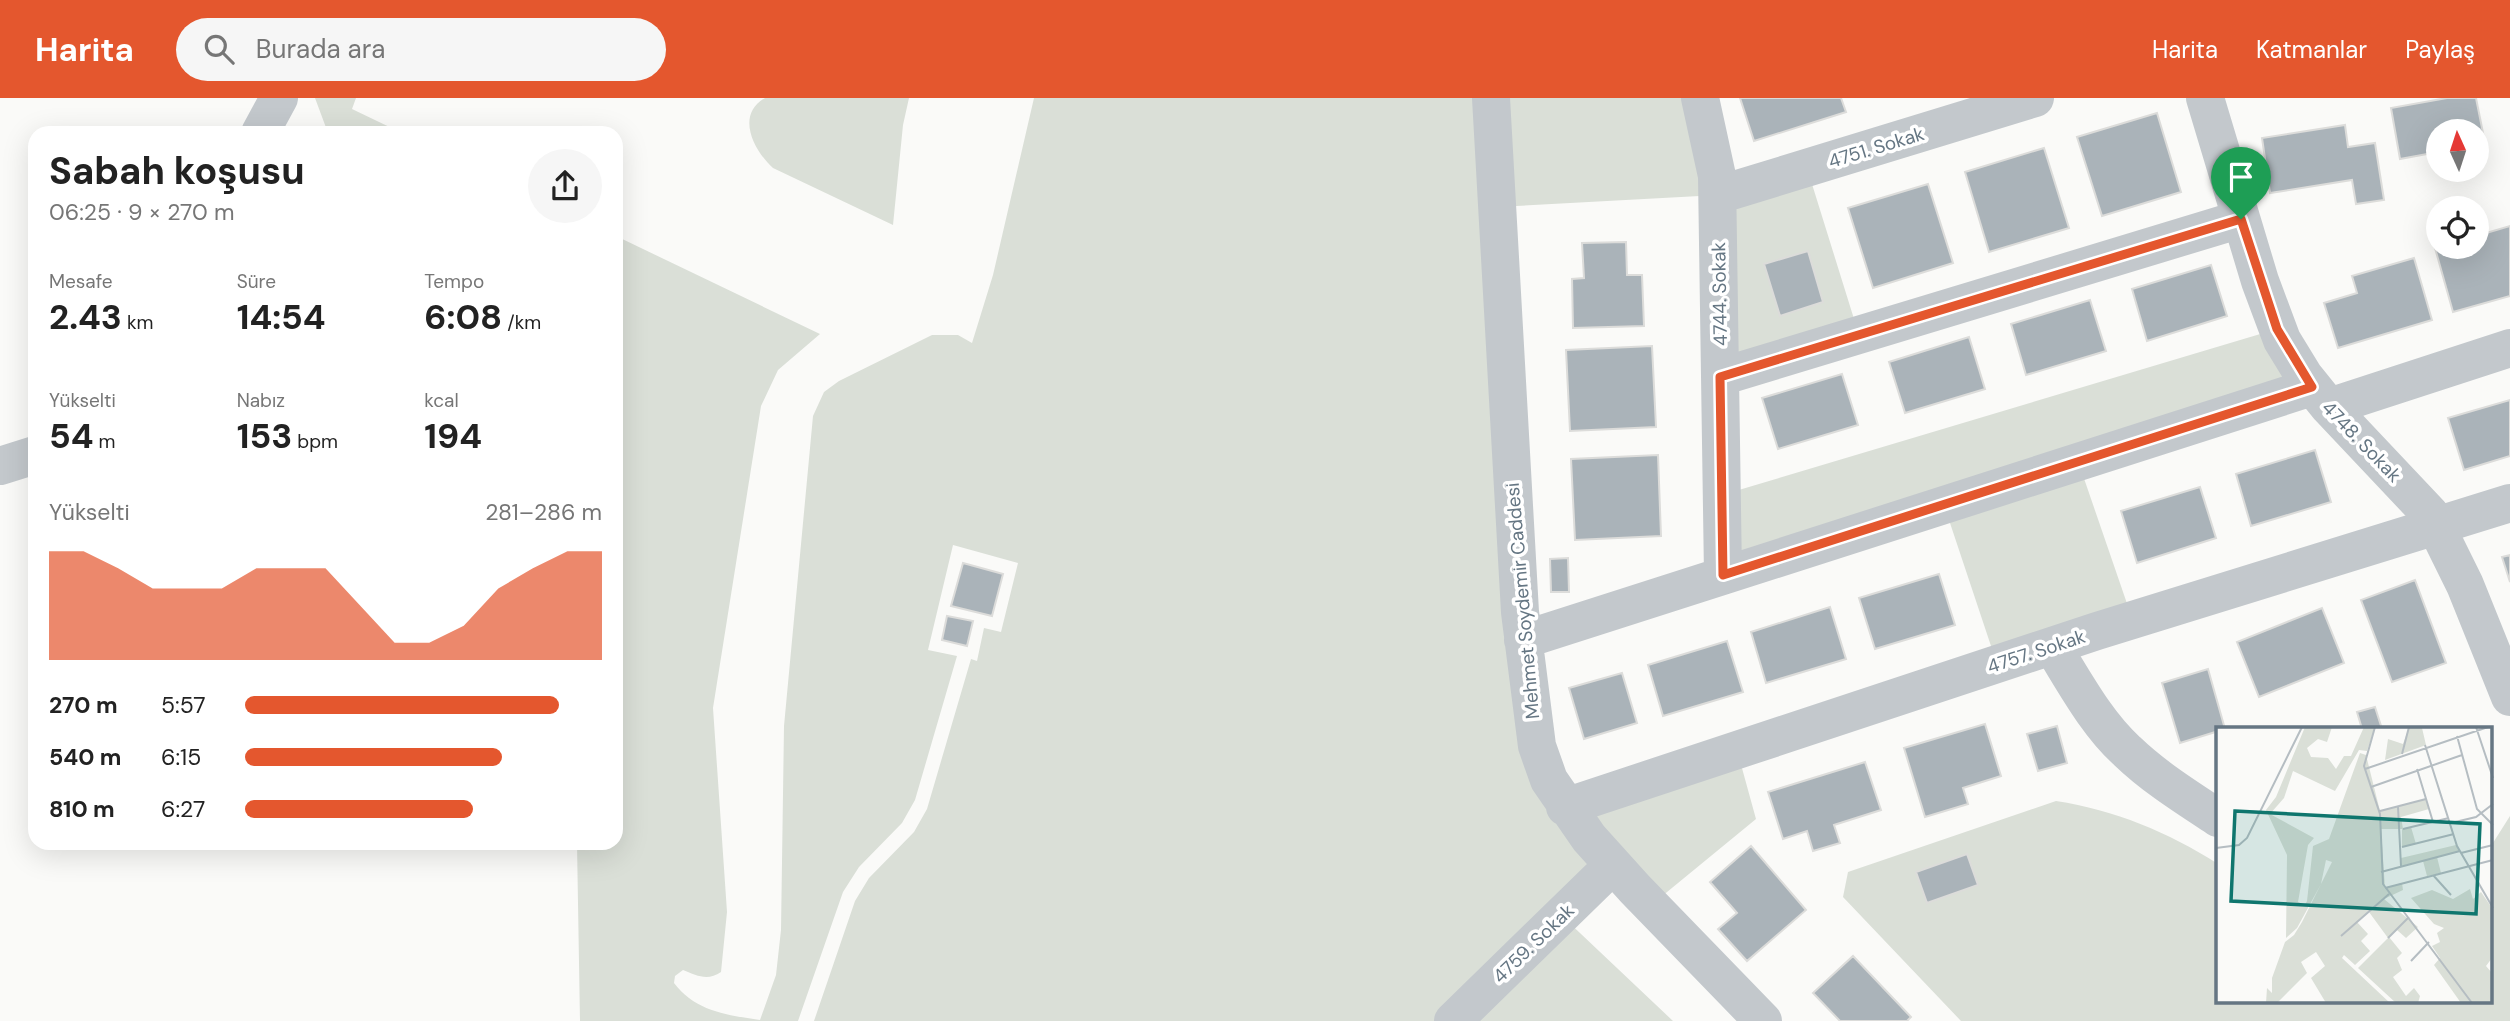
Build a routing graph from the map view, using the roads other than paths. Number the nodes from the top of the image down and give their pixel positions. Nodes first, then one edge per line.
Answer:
1 (279, 98) edge
2 (1490, 98) edge
3 (1700, 98) edge
4 (2025, 99) edge
5 (2215, 101) edge
6 (264, 126) edge
7 (1718, 195) junction
8 (2241, 219) junction
9 (2510, 348) edge
10 (1720, 377) junction
11 (2321, 397) junction
12 (28, 457) edge
13 (0, 466) edge
14 (2510, 503) edge
15 (2437, 525) junction
16 (1723, 575) junction
17 (1523, 640) junction
18 (2052, 646) junction
19 (2510, 697) edge
20 (1565, 807) junction
21 (2216, 817) edge
22 (1613, 865) junction
23 (1454, 1021) edge
24 (1763, 1021) edge

1 - 6 street
2 - 17 street, Mehmet Soydemir Caddesi
3 - 7 street, 4744. Sokak
4 - 7 street, 4751. Sokak
5 - 8 street, 4748. Sokak
7 - 10 street, 4744. Sokak
8 - 10 street
8 - 11 street, 4748. Sokak
9 - 11 street
10 - 16 street, 4744. Sokak
11 - 15 street, 4748. Sokak
11 - 16 street
12 - 13 street
14 - 15 street, 4757. Sokak
15 - 18 street, 4757. Sokak
15 - 19 street, 4748. Sokak
16 - 17 street
17 - 20 street, Mehmet Soydemir Caddesi
18 - 20 street, 4757. Sokak
18 - 21 street
20 - 22 street, Mehmet Soydemir Caddesi
22 - 23 street, 4759. Sokak
22 - 24 street, Mehmet Soydemir Caddesi

